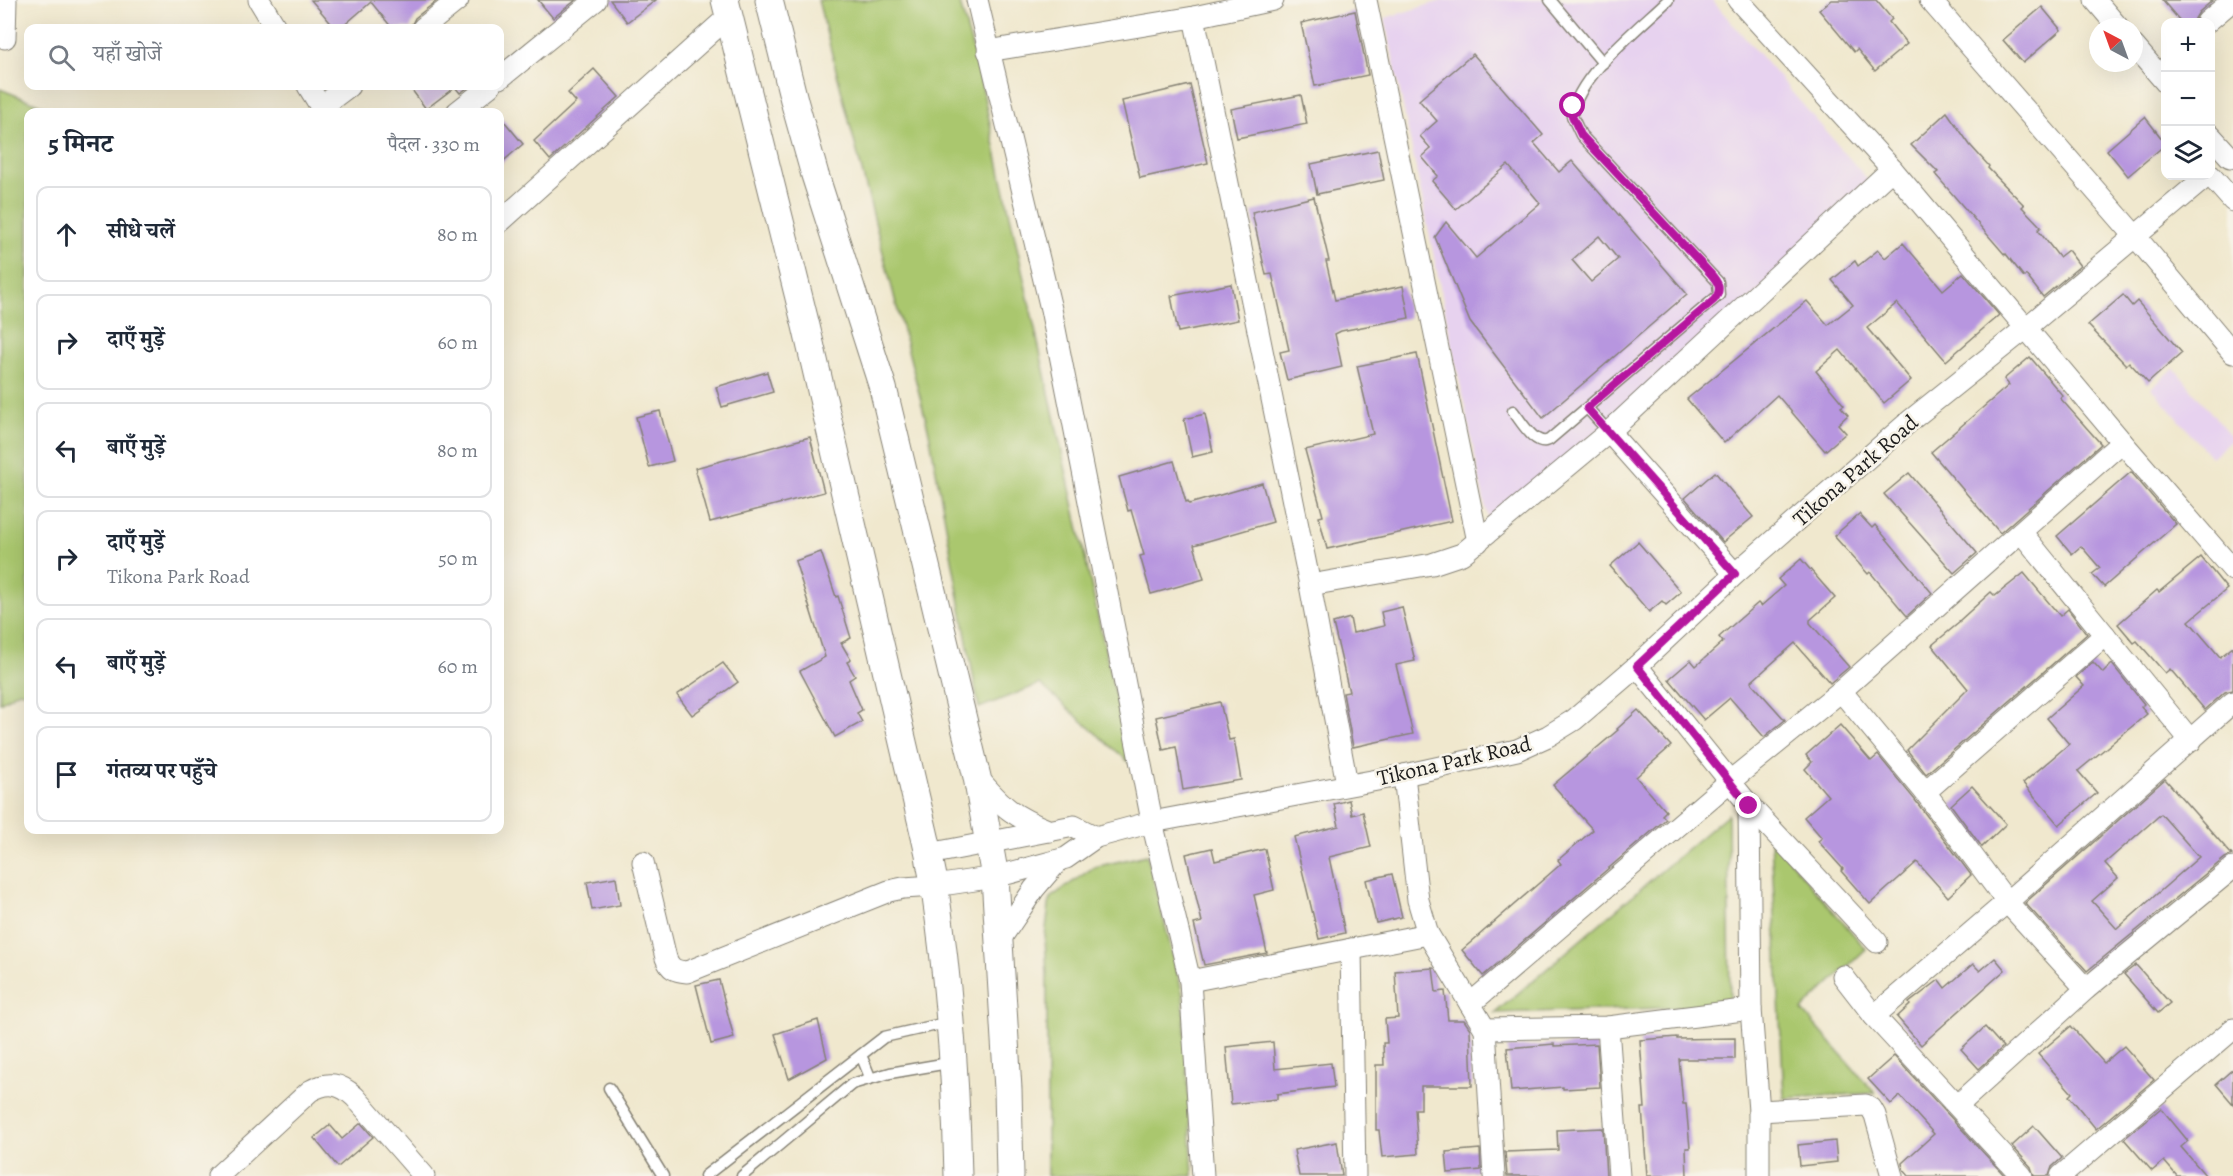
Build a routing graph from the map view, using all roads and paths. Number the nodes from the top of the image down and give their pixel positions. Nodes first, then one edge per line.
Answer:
1 (6, 0) edge
2 (259, 0) edge
3 (458, 0) edge
4 (596, 0) edge
5 (769, 0) edge
6 (977, 0) edge
7 (1273, 0) edge
8 (1366, 0) edge
9 (1550, 0) edge
10 (1668, 0) edge
11 (1738, 0) edge
12 (1929, 0) edge
13 (2095, 0) edge
14 (2233, 0) edge
15 (1217, 6) edge
16 (727, 8) edge
17 (1194, 17) junction
18 (2110, 18) edge
19 (2212, 18) edge
20 (274, 24) edge
21 (428, 24) edge
22 (5, 38) dead end
23 (988, 51) junction
24 (2143, 54) edge
25 (1603, 63) junction
26 (2161, 69) edge
27 (504, 75) edge
28 (310, 90) edge
29 (344, 90) edge
30 (485, 90) edge
31 (321, 108) edge
32 (324, 108) edge
33 (462, 108) edge
34 (2215, 139) edge
35 (2231, 155) edge
36 (1892, 169) junction
37 (2215, 169) edge
38 (2202, 180) edge
39 (2214, 180) edge
40 (2233, 201) edge
41 (504, 218) edge
42 (2134, 236) junction
43 (2026, 328) junction
44 (2233, 353) edge
45 (1587, 408) junction
46 (1513, 411) dead end
47 (1609, 432) junction
48 (2122, 442) junction
49 (2021, 532) junction
50 (1478, 542) junction
51 (2233, 570) edge
52 (1735, 574) junction
53 (1310, 585) junction
54 (2105, 635) junction
55 (1637, 666) junction
56 (1841, 691) junction
57 (2233, 702) edge
58 (2191, 741) junction
59 (1404, 775) junction
60 (977, 777) junction
61 (1729, 782) junction
62 (1347, 784) junction
63 (1925, 792) junction
64 (1749, 806) junction
65 (1152, 822) junction
66 (1050, 831) junction
67 (1096, 837) junction
68 (990, 843) junction
69 (929, 854) junction
70 (1058, 861) junction
71 (643, 862) dead end
72 (2233, 868) edge
73 (995, 877) junction
74 (935, 886) junction
75 (2007, 902) junction
76 (1428, 934) junction
77 (999, 941) junction
78 (1877, 942) dead end
79 (1351, 949) junction
80 (1843, 976) dead end
81 (1190, 981) junction
82 (2086, 989) junction
83 (1470, 1004) junction
84 (1751, 1010) junction
85 (1874, 1016) junction
86 (950, 1022) junction
87 (1608, 1027) junction
88 (1485, 1029) junction
89 (2233, 1029) edge
90 (861, 1054) junction
91 (954, 1062) junction
92 (870, 1077) junction
93 (609, 1088) dead end
94 (1958, 1106) junction
95 (1759, 1112) junction
96 (218, 1176) edge
97 (424, 1176) edge
98 (663, 1176) edge
99 (705, 1176) edge
100 (742, 1176) edge
101 (958, 1176) edge
102 (1010, 1176) edge
103 (1203, 1176) edge
104 (1355, 1176) edge
105 (1494, 1176) edge
106 (1619, 1176) edge
107 (1759, 1176) edge
108 (1892, 1176) edge
109 (2022, 1176) edge
110 (2061, 1176) edge

1 - 22 street
2 - 20 street
3 - 21 street
4 - 27 street
5 - 60 street
6 - 23 street
7 - 15 street
8 - 50 street
9 - 25 lane
10 - 25 lane
11 - 36 street
12 - 42 street
13 - 18 street
14 - 19 street
15 - 17 street
16 - 41 street
16 - 69 street
17 - 23 street
17 - 53 street
23 - 65 street
24 - 26 street
25 - 45 lane
28 - 31 street
29 - 32 street
30 - 33 street
34 - 35 street
35 - 37 street, Tikona Park Road
36 - 43 street
36 - 47 street
38 - 42 street, Tikona Park Road
39 - 40 street
42 - 43 street, Tikona Park Road
42 - 44 street
43 - 48 street
43 - 52 street, Tikona Park Road
45 - 46 lane
45 - 47 lane
47 - 50 street
47 - 52 street
48 - 49 street
48 - 51 street
49 - 54 street
49 - 56 street
50 - 53 street
52 - 55 street, Tikona Park Road
53 - 62 street
54 - 58 street
54 - 63 street
55 - 59 street, Tikona Park Road
55 - 61 street
56 - 61 street
56 - 63 street
57 - 58 street
58 - 75 street
59 - 62 street, Tikona Park Road
59 - 76 street
60 - 66 street
60 - 68 street
61 - 64 street
61 - 83 street
62 - 65 street, Tikona Park Road
63 - 75 street
64 - 78 street
64 - 84 street
65 - 67 street, Tikona Park Road
65 - 81 street
66 - 67 street
66 - 68 street
67 - 70 street, Tikona Park Road
68 - 69 street
68 - 73 street
69 - 74 street
70 - 73 street, Tikona Park Road
70 - 77 street, Tikona Park Road
71 - 74 street, Tikona Park Road
72 - 82 street
73 - 74 street, Tikona Park Road
73 - 77 street
74 - 86 street
75 - 82 street
75 - 85 street
76 - 79 street
76 - 83 street
77 - 102 street
79 - 81 street
79 - 104 street
80 - 85 street
81 - 103 street
82 - 94 street
83 - 88 street
84 - 87 street
84 - 95 street
85 - 94 street
86 - 90 lane
86 - 91 street
87 - 88 street
87 - 106 street
88 - 105 street
89 - 110 street
90 - 92 lane
90 - 99 lane
91 - 92 lane
91 - 101 street
92 - 100 lane
93 - 98 lane
94 - 109 street
95 - 107 street
95 - 108 street
96 - 97 street

